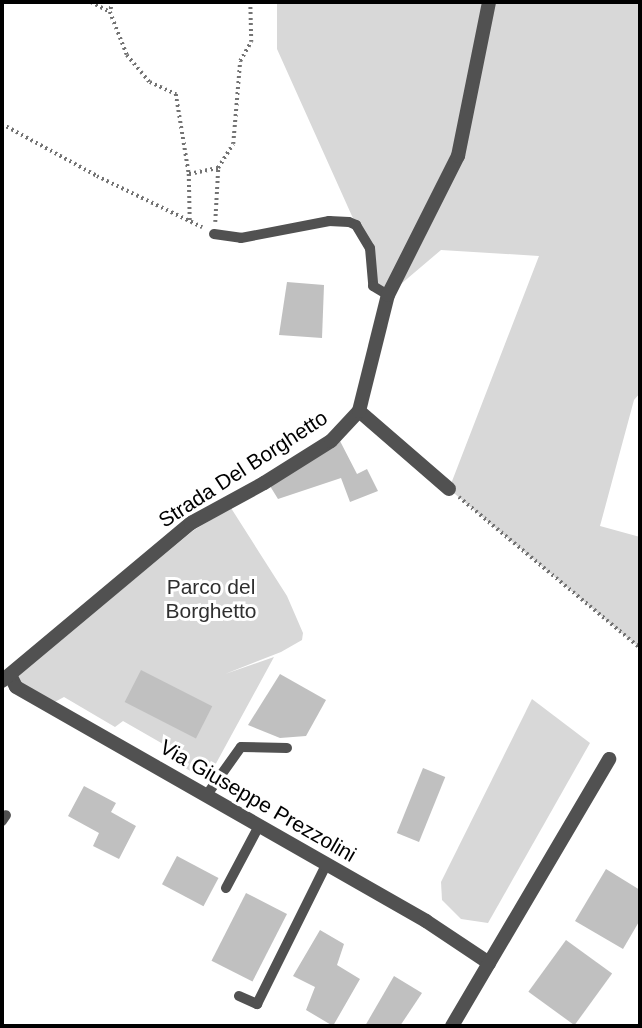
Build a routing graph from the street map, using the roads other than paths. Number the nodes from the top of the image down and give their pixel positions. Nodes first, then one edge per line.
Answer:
1 (489, 2) edge
2 (214, 234) road end
3 (388, 295) junction
4 (359, 411) junction
5 (449, 489) road end
6 (6, 678) edge
7 (287, 748) dead end
8 (609, 759) dead end
9 (206, 796) junction
10 (258, 826) junction
11 (326, 864) junction
12 (226, 888) dead end
13 (489, 962) junction
14 (239, 996) dead end
15 (452, 1026) edge

1 - 3 street, Strada Del Borghetto
2 - 3 lane
3 - 4 street, Strada Del Borghetto
4 - 5 street
4 - 6 street, Strada Del Borghetto
6 - 9 street, Via Giuseppe Prezzolini
7 - 9 lane
8 - 13 street
9 - 10 street, Via Giuseppe Prezzolini
10 - 11 street, Via Giuseppe Prezzolini
10 - 12 lane
11 - 13 street, Via Giuseppe Prezzolini
11 - 14 lane
13 - 15 street

